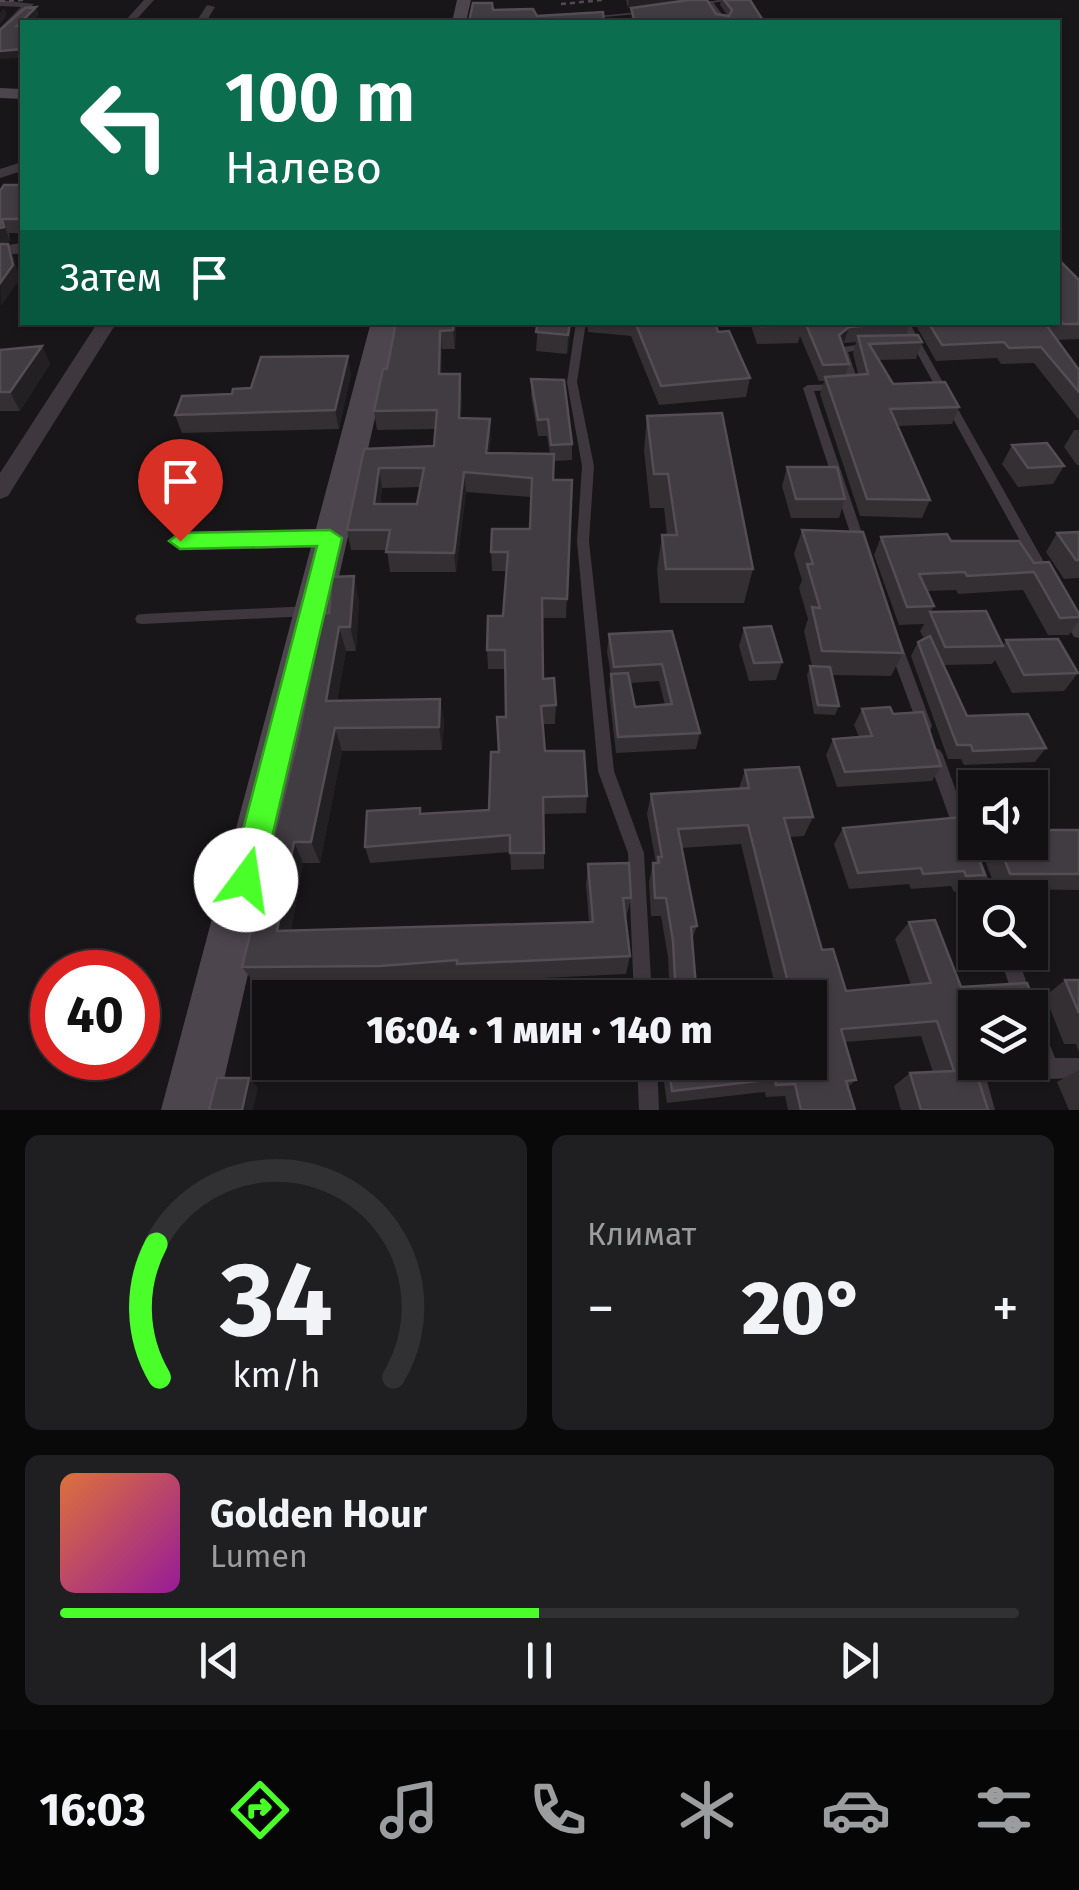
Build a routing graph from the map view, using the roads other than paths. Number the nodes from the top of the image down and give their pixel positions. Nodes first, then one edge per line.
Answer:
1 (148, 0) edge
2 (727, 0) edge
3 (0, 3) edge
4 (709, 3) junction
5 (693, 6) edge
6 (210, 7) dead end
7 (658, 11) edge
8 (131, 20) edge
9 (202, 20) edge
10 (578, 20) edge
11 (722, 20) edge
12 (2, 39) edge
13 (106, 325) edge
14 (383, 325) edge
15 (581, 325) edge
16 (906, 325) edge
17 (900, 345) edge
18 (916, 345) junction
19 (884, 346) edge
20 (0, 492) edge
21 (330, 538) junction
22 (180, 541) dead end
23 (868, 570) edge
24 (1050, 583) edge
25 (1060, 600) edge
26 (312, 611) junction
27 (142, 618) dead end
28 (888, 624) edge
29 (1079, 633) edge
30 (958, 818) edge
31 (974, 861) edge
32 (981, 880) edge
33 (643, 980) edge
34 (1049, 1068) joint
35 (1079, 1068) edge
36 (647, 1080) edge
37 (189, 1110) edge
38 (649, 1110) edge
39 (985, 1110) edge

1 - 8 street
2 - 4 lane
3 - 12 street
4 - 5 lane
4 - 11 street
6 - 9 street
7 - 10 lane
13 - 20 street
14 - 21 street
15 - 33 lane
16 - 18 lane
17 - 18 lane
18 - 24 lane
19 - 23 lane
21 - 22 street
21 - 26 street
25 - 29 lane
26 - 27 lane
26 - 37 street
28 - 30 lane
31 - 32 lane
34 - 35 lane
34 - 39 lane
36 - 38 lane

